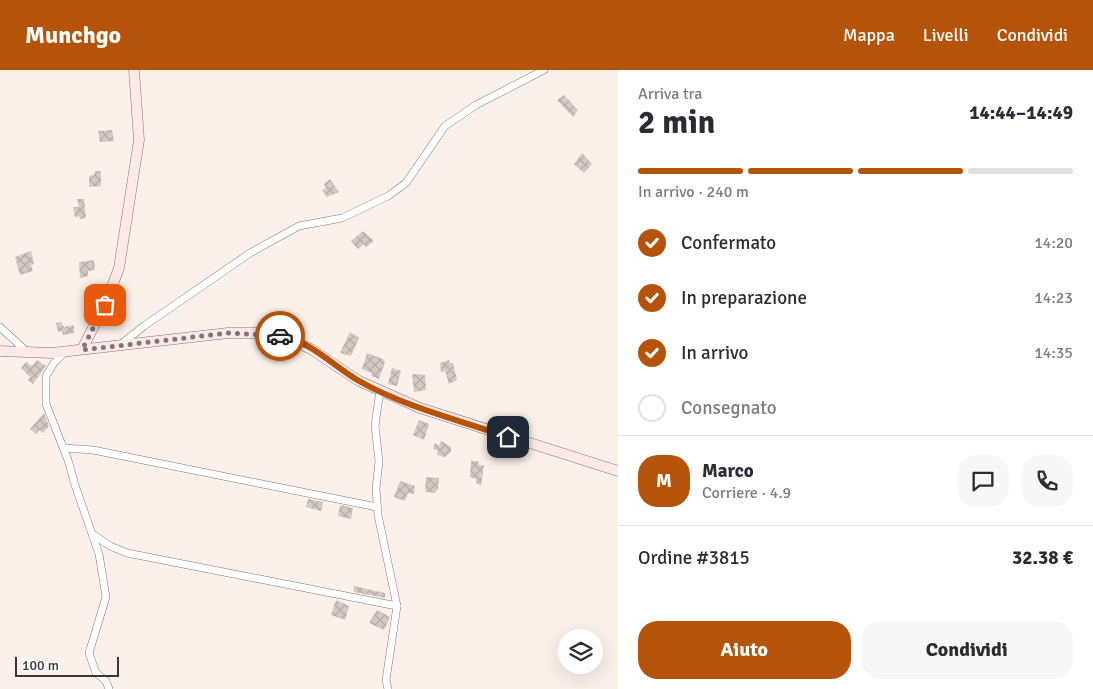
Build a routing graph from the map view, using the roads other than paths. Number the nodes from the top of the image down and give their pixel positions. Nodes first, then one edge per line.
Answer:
1 (134, 70) edge
2 (544, 70) edge
3 (0, 327) edge
4 (120, 346) junction
5 (25, 350) junction
6 (82, 350) junction
7 (0, 351) edge
8 (65, 351) junction
9 (380, 390) junction
10 (64, 448) junction
11 (618, 471) edge
12 (377, 507) junction
13 (94, 534) junction
14 (397, 606) junction
15 (109, 689) edge
16 (388, 689) edge

1 - 6 main road
2 - 4 street
3 - 5 street
4 - 6 main road
4 - 9 main road
5 - 7 main road
5 - 8 main road
6 - 8 main road
8 - 10 street
9 - 11 main road
9 - 12 street
10 - 12 street
10 - 13 street
12 - 14 street
13 - 14 street
13 - 15 street
14 - 16 street

